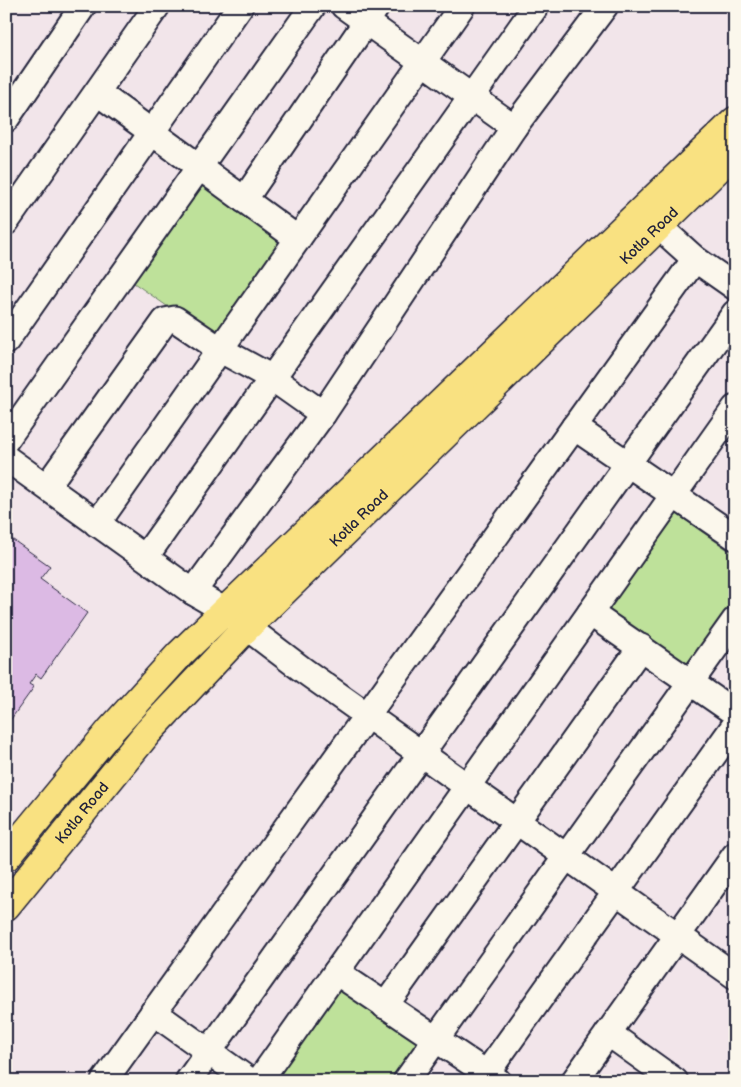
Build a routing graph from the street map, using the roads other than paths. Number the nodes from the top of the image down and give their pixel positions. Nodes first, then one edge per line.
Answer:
1 (83, 6) edge
2 (157, 6) edge
3 (240, 6) edge
4 (313, 6) edge
5 (344, 6) edge
6 (462, 6) edge
7 (536, 6) edge
8 (605, 6) edge
9 (371, 14) edge
10 (423, 62) junction
11 (98, 93) junction
12 (473, 98) junction
13 (6, 119) edge
14 (735, 121) edge
15 (514, 127) junction
16 (151, 133) junction
17 (735, 152) edge
18 (198, 167) junction
19 (244, 200) junction
20 (9, 211) edge
21 (650, 218) junction
22 (298, 239) junction
23 (695, 259) junction
24 (735, 287) edge
25 (735, 313) edge
26 (6, 341) edge
27 (221, 350) junction
28 (272, 378) junction
29 (735, 408) edge
30 (323, 414) junction
31 (574, 427) junction
32 (6, 440) edge
33 (6, 458) edge
34 (628, 464) junction
35 (47, 486) junction
36 (673, 495) junction
37 (97, 524) junction
38 (731, 528) edge
39 (146, 556) junction
40 (194, 592) junction
41 (224, 610) junction
42 (590, 613) junction
43 (735, 620) edge
44 (247, 627) junction
45 (641, 647) junction
46 (691, 682) junction
47 (735, 713) edge
48 (366, 714) junction
49 (735, 725) edge
50 (422, 753) junction
51 (468, 786) junction
52 (517, 822) junction
53 (735, 855) edge
54 (566, 856) junction
55 (6, 857) edge
56 (616, 892) junction
57 (6, 906) edge
58 (678, 936) junction
59 (336, 972) junction
60 (735, 976) edge
61 (386, 1006) junction
62 (153, 1012) junction
63 (608, 1033) junction
64 (436, 1039) junction
65 (209, 1052) junction
66 (488, 1078) edge
67 (104, 1081) edge
68 (188, 1081) edge
69 (250, 1081) edge
70 (259, 1081) edge
71 (406, 1081) edge
72 (574, 1081) edge
73 (675, 1081) edge

1 - 13 street
2 - 11 street
3 - 16 street
4 - 18 street
5 - 9 street
6 - 10 street
7 - 12 street
8 - 15 street
9 - 10 street
9 - 19 street
10 - 12 street
10 - 22 street
11 - 16 street
11 - 20 street
12 - 15 street
12 - 28 street
14 - 21 main road, Kotla Road
15 - 30 street
16 - 18 street
16 - 26 street
17 - 21 main road, Kotla Road
18 - 19 street
18 - 32 street
19 - 22 street
21 - 23 street
21 - 41 main road, Kotla Road
21 - 44 main road, Kotla Road
22 - 27 street
23 - 24 street
23 - 31 street
25 - 34 street
27 - 28 street
27 - 35 street
27 - 37 street
28 - 30 street
28 - 39 street
29 - 36 street
30 - 40 street
31 - 34 street
31 - 48 street
33 - 35 street
34 - 36 street
34 - 50 street
35 - 37 street
36 - 38 street
36 - 42 street
37 - 39 street
39 - 40 street
40 - 41 street
41 - 44 street
41 - 55 main road, Kotla Road
42 - 45 street
42 - 51 street
43 - 46 street
44 - 48 street
44 - 57 main road, Kotla Road
45 - 46 street
45 - 52 street
46 - 47 street
46 - 54 street
48 - 50 street
48 - 62 street
49 - 56 street
50 - 51 street
50 - 65 street
51 - 52 street
51 - 59 street
52 - 54 street
52 - 61 street
53 - 58 street
54 - 56 street
54 - 64 street
56 - 58 street
56 - 66 street
58 - 60 street
58 - 63 street
59 - 61 street
59 - 70 street
61 - 64 street
62 - 65 street
62 - 67 street
63 - 72 street
63 - 73 street
64 - 66 street
64 - 71 street
65 - 68 street
65 - 69 street

